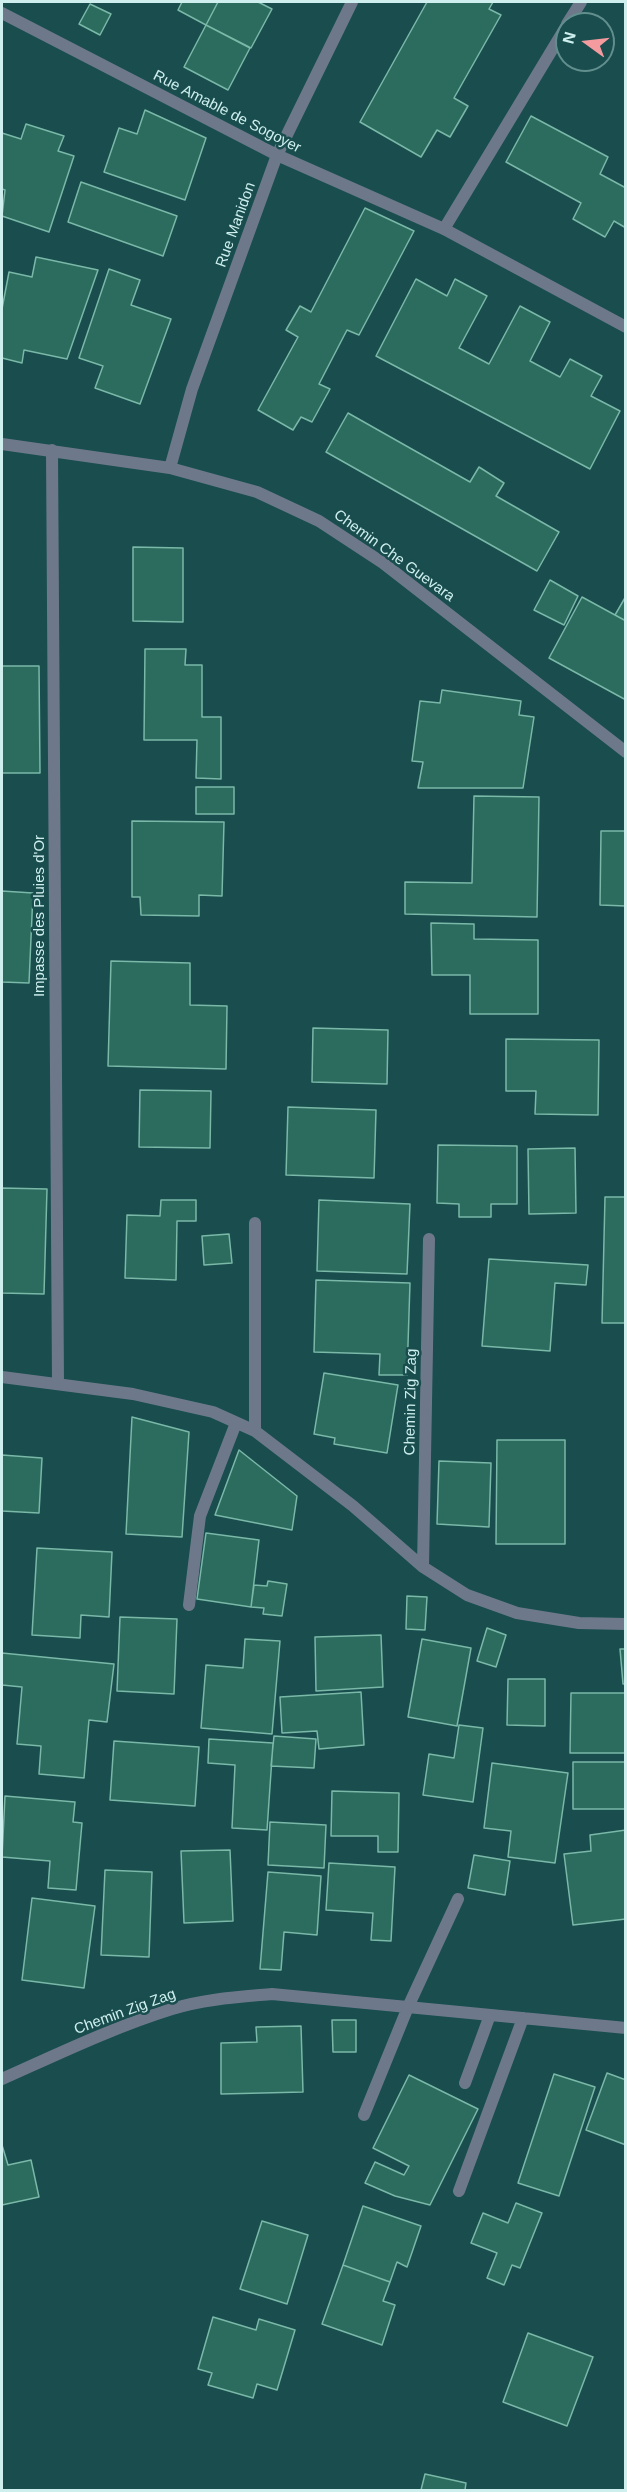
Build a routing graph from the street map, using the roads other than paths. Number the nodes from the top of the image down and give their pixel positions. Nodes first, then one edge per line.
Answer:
1 (352, 2) edge
2 (2, 13) edge
3 (555, 44) edge
4 (277, 155) junction
5 (444, 229) junction
6 (626, 327) edge
7 (2, 444) edge
8 (52, 450) junction
9 (170, 468) junction
10 (626, 752) edge
11 (255, 1223) dead end
12 (429, 1239) dead end
13 (2, 1377) edge
14 (58, 1383) junction
15 (237, 1423) junction
16 (255, 1431) junction
17 (423, 1567) junction
18 (189, 1605) dead end
19 (626, 1624) edge
20 (458, 1899) dead end
21 (408, 2007) junction
22 (490, 2015) junction
23 (522, 2018) junction
24 (626, 2028) edge
25 (2, 2079) edge
26 (465, 2083) dead end
27 (364, 2115) dead end
28 (459, 2191) dead end

1 - 4 street, Rue Manidon
2 - 4 street, Rue Amable de Sogoyer
3 - 5 street
4 - 5 street, Rue Amable de Sogoyer
4 - 9 street, Rue Manidon
5 - 6 street, Rue Amable de Sogoyer
7 - 8 street, Chemin Che Guevara
8 - 9 street, Chemin Che Guevara
8 - 14 street, Impasse des Pluies d'Or
9 - 10 street, Chemin Che Guevara
11 - 16 street
12 - 17 street, Chemin Zig Zag
13 - 14 street
14 - 15 street
15 - 16 street
15 - 18 street
16 - 17 street
17 - 19 street
20 - 21 street
21 - 22 street, Chemin Zig Zag
21 - 25 street, Chemin Zig Zag
21 - 27 street
22 - 23 street, Chemin Zig Zag
22 - 26 street
23 - 24 street, Chemin Zig Zag
23 - 28 street

